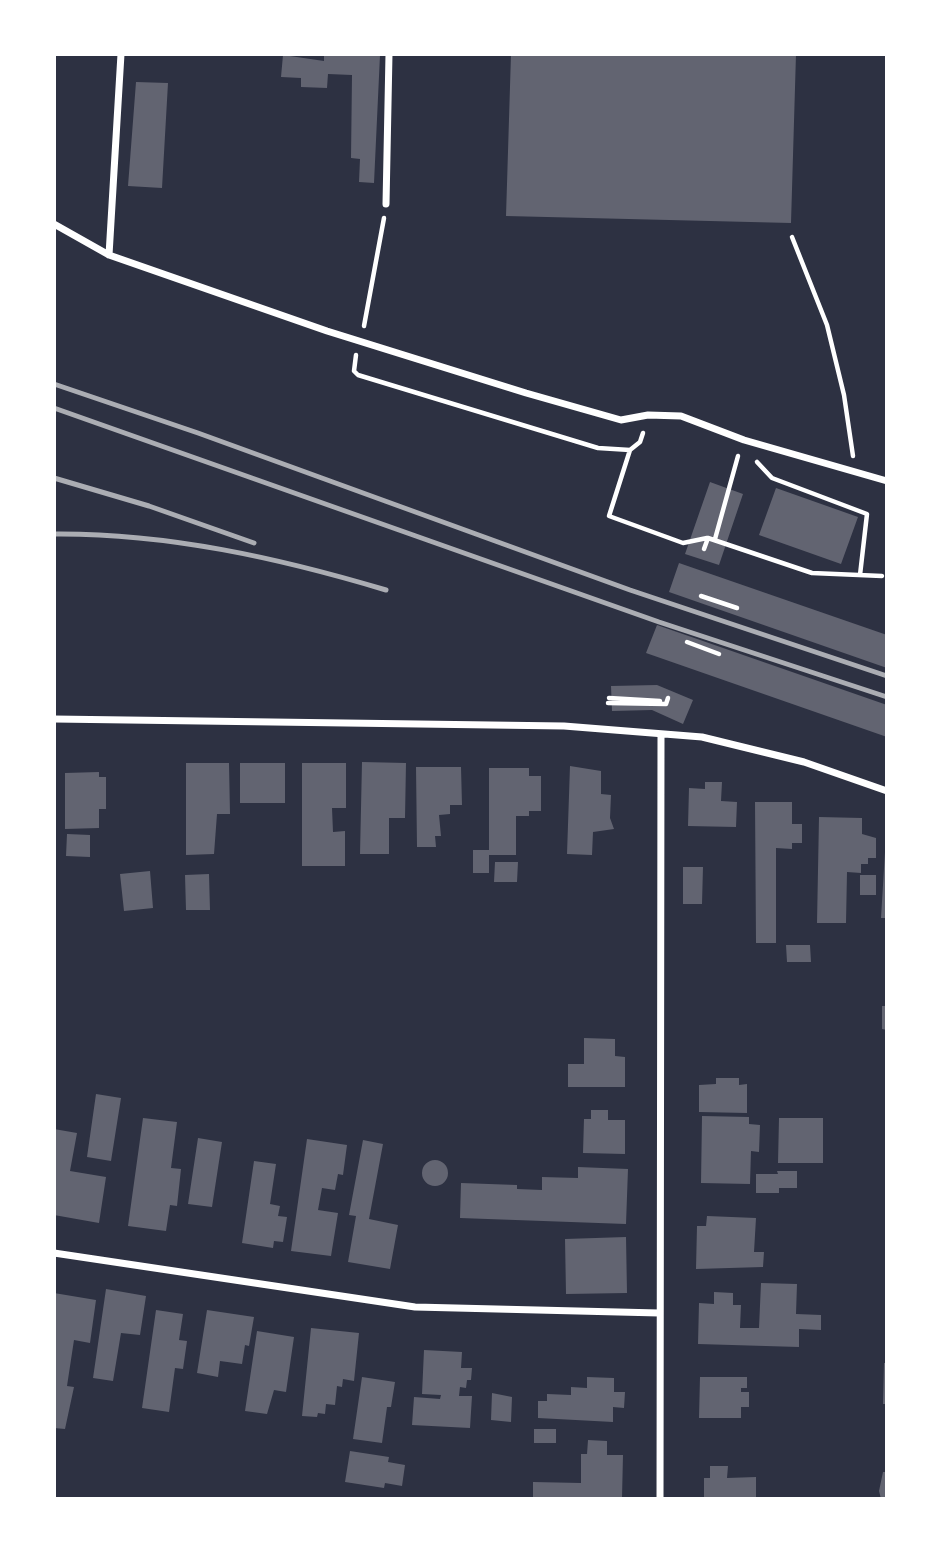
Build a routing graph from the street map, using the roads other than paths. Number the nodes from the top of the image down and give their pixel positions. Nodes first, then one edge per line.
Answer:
1 (121, 54) edge
2 (389, 54) edge
3 (386, 204) road end
4 (54, 224) edge
5 (109, 255) junction
6 (887, 481) edge
7 (54, 719) edge
8 (661, 733) junction
9 (887, 790) edge
10 (54, 1253) edge
11 (659, 1313) junction
12 (660, 1499) edge

1 - 5 street
2 - 3 street
4 - 5 street
5 - 6 street
7 - 8 street
8 - 9 street
8 - 11 street
10 - 11 street
11 - 12 street

